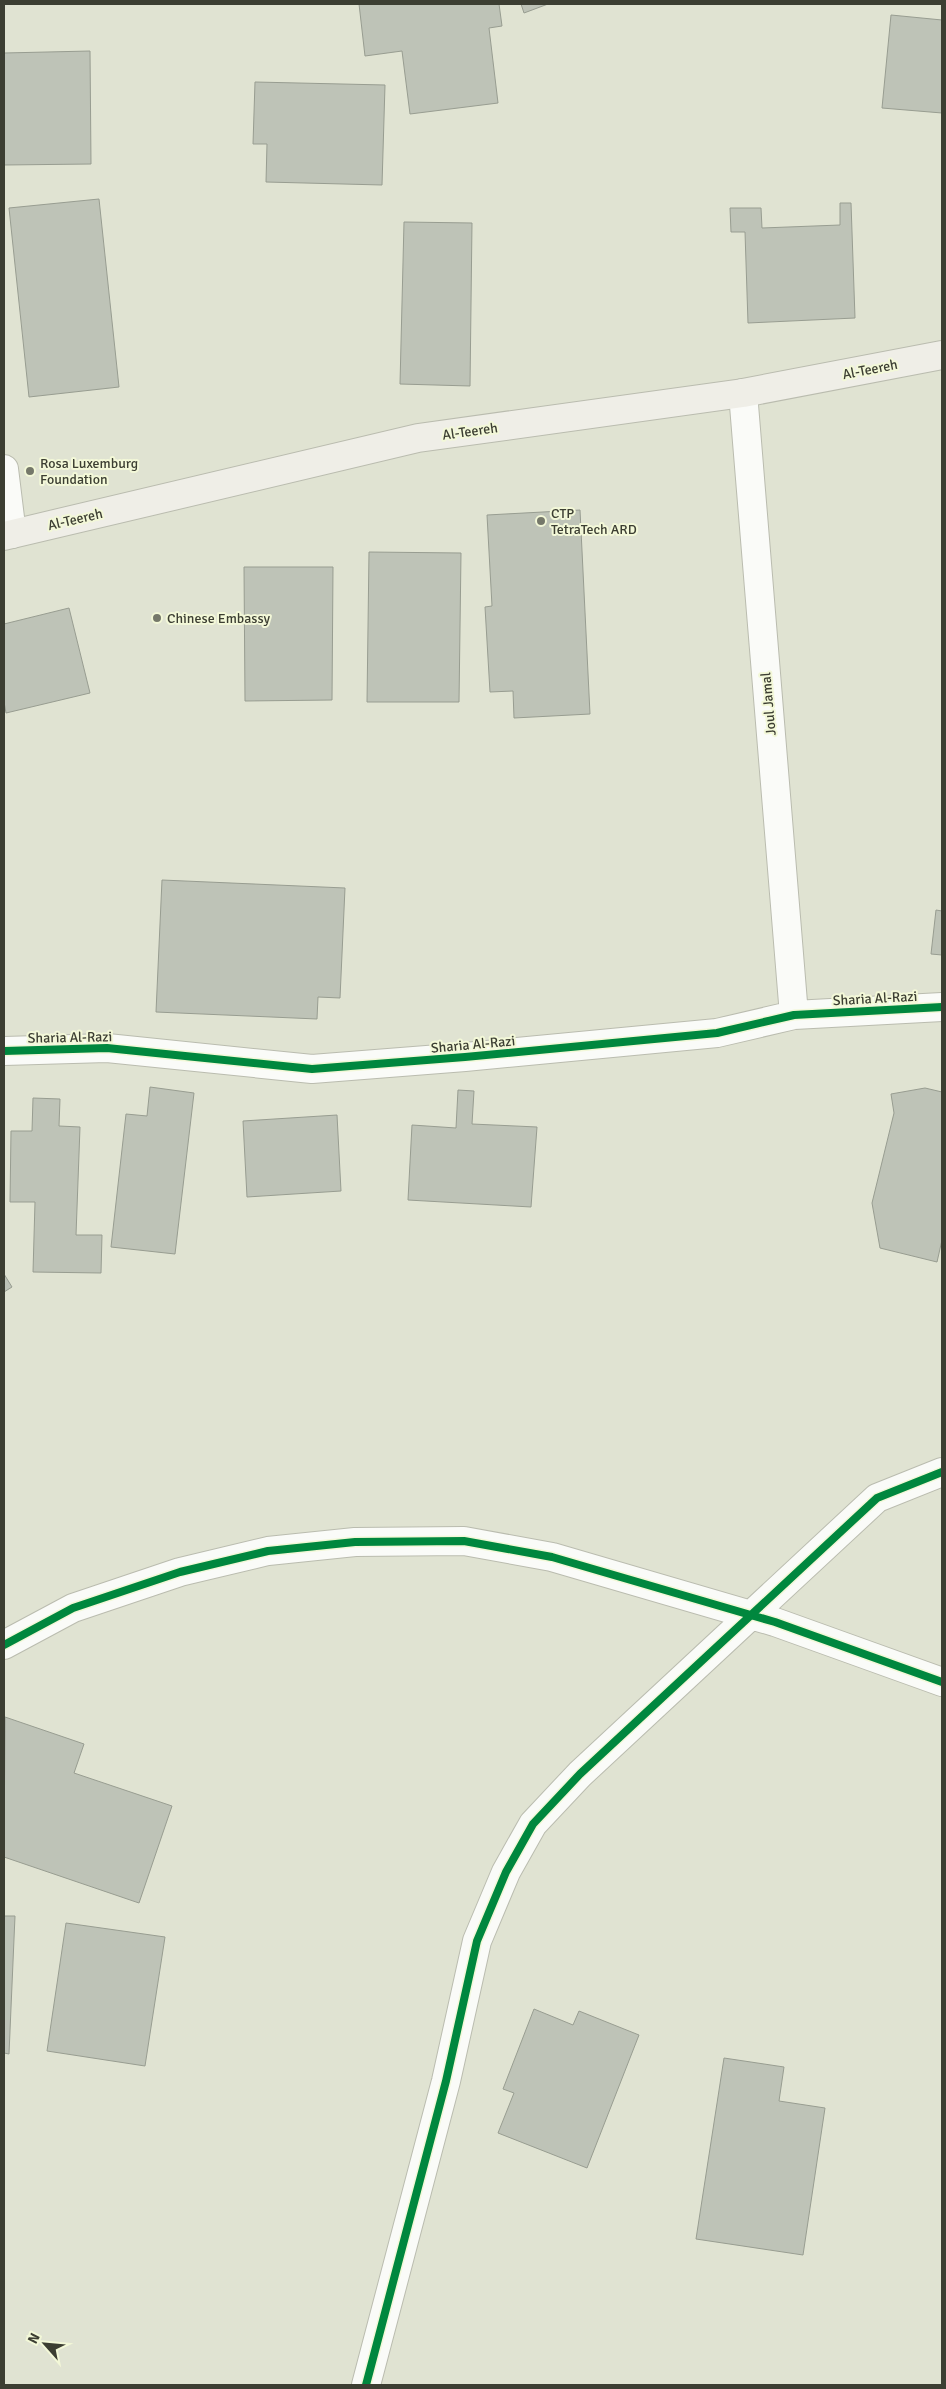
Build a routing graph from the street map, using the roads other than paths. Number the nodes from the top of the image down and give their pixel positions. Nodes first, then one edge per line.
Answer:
1 (942, 355) edge
2 (743, 393) junction
3 (4, 470) edge
4 (8, 535) edge
5 (942, 1007) edge
6 (794, 1014) junction
7 (4, 1051) edge
8 (942, 1472) edge
9 (750, 1614) junction
10 (4, 1645) edge
11 (942, 1682) edge
12 (366, 2385) edge

1 - 2 main road, Al-Teereh
2 - 4 main road, Al-Teereh
2 - 6 street, Joul Jamal
3 - 4 street
5 - 6 street, Sharia Al-Razi
6 - 7 street, Sharia Al-Razi
8 - 9 street
9 - 10 street
9 - 11 street
9 - 12 street

